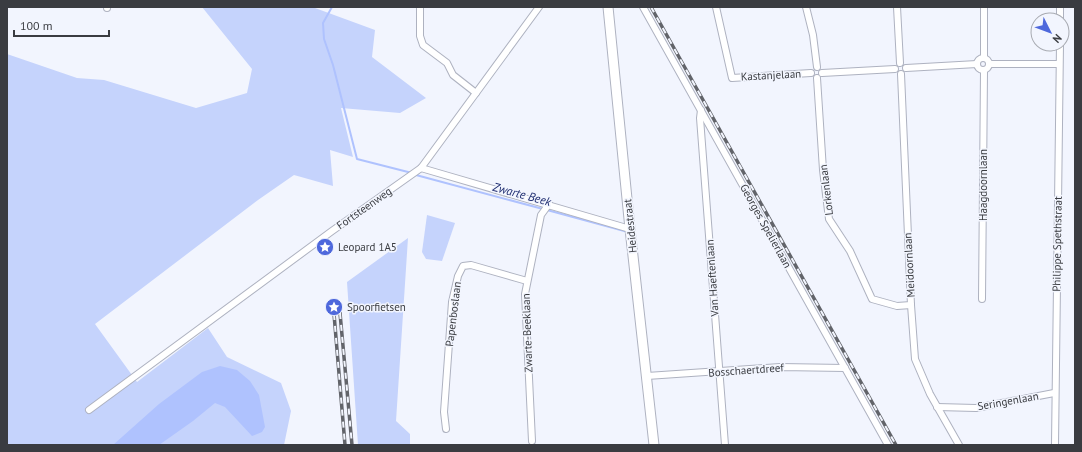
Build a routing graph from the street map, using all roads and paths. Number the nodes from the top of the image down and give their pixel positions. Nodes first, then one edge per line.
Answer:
1 (420, 7) edge
2 (539, 7) edge
3 (608, 7) edge
4 (643, 7) edge
5 (716, 7) edge
6 (806, 7) edge
7 (897, 7) edge
8 (984, 7) edge
9 (1060, 52) edge
10 (984, 58) junction
11 (900, 63) junction
12 (977, 64) junction
13 (990, 64) junction
14 (1059, 64) junction
15 (817, 67) junction
16 (906, 68) junction
17 (895, 69) junction
18 (984, 71) junction
19 (811, 73) junction
20 (822, 73) junction
21 (901, 74) junction
22 (817, 78) junction
23 (476, 93) junction
24 (701, 110) junction
25 (420, 168) junction
26 (549, 204) junction
27 (630, 229) junction
28 (527, 281) junction
29 (982, 299) dead end
30 (911, 305) junction
31 (845, 368) junction
32 (719, 372) junction
33 (647, 376) junction
34 (1054, 393) junction
35 (937, 407) junction
36 (89, 410) dead end
37 (446, 429) dead end
38 (532, 441) dead end
39 (654, 445) edge
40 (725, 445) edge
41 (888, 445) edge
42 (959, 445) edge
43 (1055, 445) edge

1 - 23 street
2 - 23 street, Fortsteenweg
3 - 27 street, Heidestraat
4 - 24 street, Georges Spelierlaan
5 - 19 street, Kastanjelaan
6 - 15 street
7 - 11 street
8 - 10 street
9 - 14 street, Philippe Spethstraat
10 - 12 street
10 - 13 street
11 - 16 street
11 - 17 street
12 - 16 street
12 - 18 street
13 - 14 street
13 - 18 street
14 - 34 street, Philippe Spethstraat
15 - 19 street
15 - 20 street
16 - 21 street
17 - 20 street
17 - 21 street
18 - 29 street, Haagdoornlaan
19 - 22 street
20 - 22 street
21 - 30 street, Meidoornlaan
22 - 30 street, Lorkenlaan
23 - 25 street, Fortsteenweg
24 - 31 street, Georges Spelierlaan
24 - 32 street, Van Haeftenlaan
25 - 26 street
25 - 36 street, Fortsteenweg
26 - 27 street
26 - 28 street, Zwarte-Beeklaan
27 - 33 street, Heidestraat
28 - 37 street, Papenboslaan
28 - 38 street, Zwarte-Beeklaan
30 - 35 street, Meidoornlaan
31 - 32 street, Bosschaertdreef
31 - 41 street, Georges Spelierlaan
32 - 33 street, Bosschaertdreef
32 - 40 street, Van Haeftenlaan
33 - 39 street, Heidestraat
34 - 35 street, Seringenlaan
34 - 43 street, Philippe Spethstraat
35 - 42 street, Meidoornlaan

